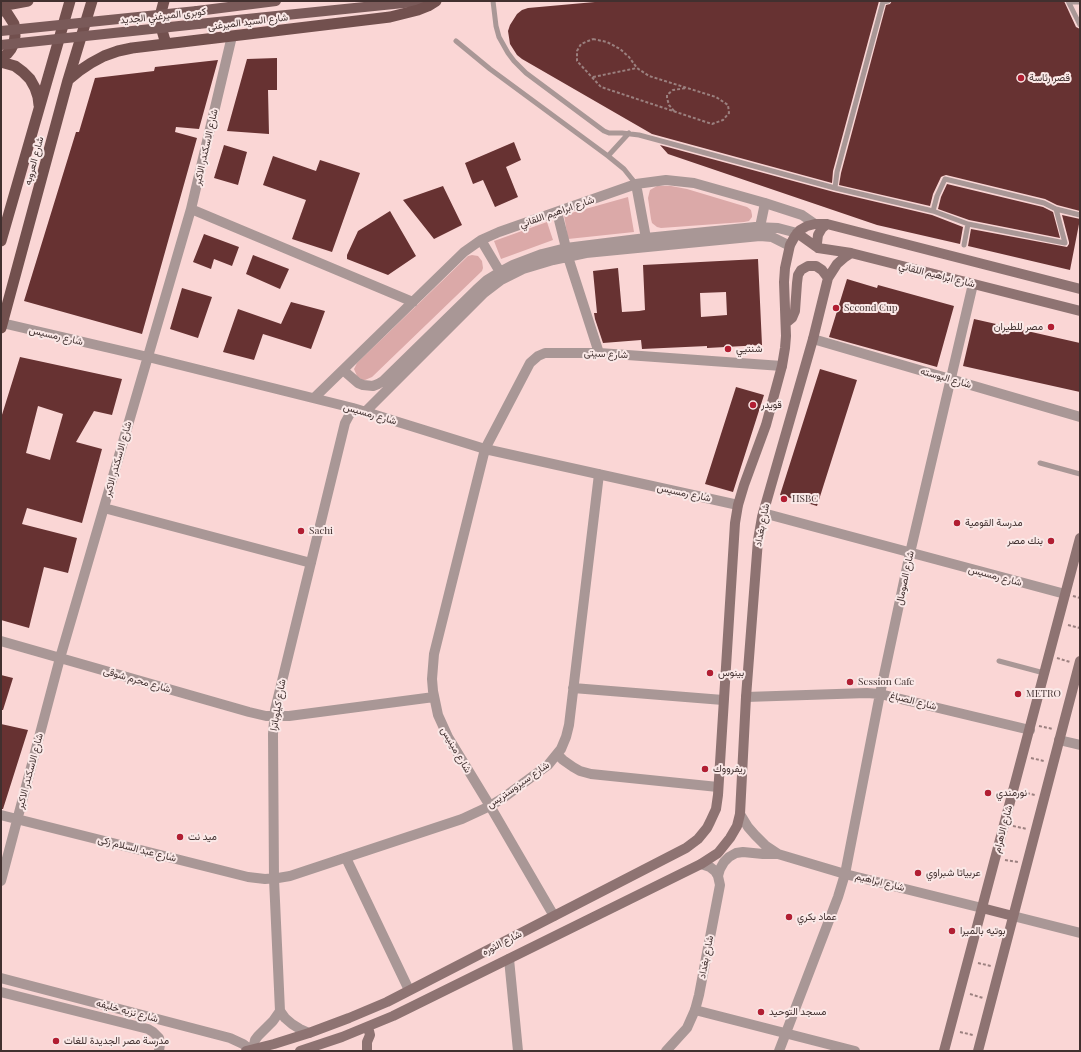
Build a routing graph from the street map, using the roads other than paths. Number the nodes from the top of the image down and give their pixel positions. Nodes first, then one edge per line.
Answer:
1 (28, 1) edge
2 (70, 1) edge
3 (92, 1) edge
4 (164, 1) edge
5 (276, 1) edge
6 (423, 1) edge
7 (436, 1) edge
8 (493, 1) edge
9 (888, 1) edge
10 (1068, 1) edge
11 (1080, 2) edge
12 (1, 7) edge
13 (1080, 25) edge
14 (1, 31) edge
15 (232, 36) junction
16 (456, 42) dead end
17 (166, 44) junction
18 (1, 46) edge
19 (1, 58) edge
20 (1, 62) edge
21 (68, 80) junction
22 (39, 107) junction
23 (629, 133) junction
24 (608, 156) junction
25 (636, 184) junction
26 (835, 188) junction
27 (765, 204) junction
28 (191, 209) junction
29 (1056, 209) junction
30 (933, 211) junction
31 (557, 212) junction
32 (1080, 215) edge
33 (815, 224) junction
34 (827, 224) junction
35 (968, 224) junction
36 (760, 227) junction
37 (797, 233) junction
38 (646, 238) junction
39 (481, 240) junction
40 (1, 241) edge
41 (790, 245) junction
42 (964, 245) dead end
43 (818, 248) junction
44 (567, 252) junction
45 (851, 253) junction
46 (500, 272) junction
47 (828, 278) junction
48 (973, 284) junction
49 (1080, 289) edge
50 (413, 302) junction
51 (1080, 311) edge
52 (786, 323) junction
53 (2, 326) edge
54 (813, 339) junction
55 (598, 353) junction
56 (148, 357) junction
57 (782, 366) junction
58 (344, 370) junction
59 (951, 379) junction
60 (314, 398) junction
61 (353, 408) junction
62 (365, 412) junction
63 (1080, 417) edge
64 (485, 449) junction
65 (1040, 463) dead end
66 (599, 474) junction
67 (1080, 474) edge
68 (738, 505) junction
69 (104, 508) junction
70 (763, 513) junction
71 (1080, 538) edge
72 (910, 553) junction
73 (311, 563) junction
74 (1065, 594) junction
75 (1, 641) edge
76 (60, 658) junction
77 (999, 661) dead end
78 (1080, 663) edge
79 (1044, 673) junction
80 (573, 688) junction
81 (880, 694) junction
82 (746, 697) junction
83 (434, 698) junction
84 (724, 700) junction
85 (274, 717) junction
86 (1030, 727) junction
87 (1060, 735) junction
88 (1080, 745) edge
89 (557, 754) junction
90 (718, 787) junction
91 (490, 806) junction
92 (740, 814) junction
93 (1, 815) edge
94 (18, 819) junction
95 (778, 854) junction
96 (346, 858) junction
97 (702, 864) junction
98 (845, 874) junction
99 (718, 876) junction
100 (274, 879) junction
101 (1, 881) edge
102 (982, 908) junction
103 (554, 916) junction
104 (1014, 916) junction
105 (1080, 933) edge
106 (509, 959) junction
107 (1, 978) edge
108 (27, 984) junction
109 (409, 990) junction
110 (1, 992) edge
111 (24, 997) junction
112 (696, 1010) junction
113 (280, 1011) junction
114 (367, 1027) junction
115 (309, 1033) junction
116 (785, 1033) junction
117 (250, 1050) edge
118 (159, 1051) edge
119 (300, 1051) edge
120 (367, 1051) edge
121 (518, 1051) edge
122 (666, 1051) edge
123 (779, 1051) edge
124 (855, 1051) edge
125 (944, 1051) edge
126 (978, 1051) edge

1 - 12 highway
2 - 22 highway, شارع العروبه
3 - 21 highway, شارع العروبه
4 - 17 highway
5 - 14 main road, كوبرى الميرغني الجديد, bridge
6 - 18 main road, كوبرى الميرغني الجديد, bridge
7 - 15 highway, شارع السيد الميرغنى
8 - 23 lane
9 - 26 lane
10 - 11 lane
10 - 13 lane
12 - 19 highway
15 - 17 highway, شارع السيد الميرغنى
15 - 28 street, شارع الاسكندر الاكبر
16 - 24 lane
17 - 21 highway, شارع السيد الميرغنى
20 - 22 highway
21 - 53 highway, شارع العروبه
22 - 40 highway, شارع العروبه
23 - 24 lane
23 - 26 lane
24 - 25 lane
25 - 27 street, شارع ابراهيم اللقاني
25 - 31 street, شارع ابراهيم اللقاني
25 - 38 street
26 - 30 lane
27 - 33 street, شارع ابراهيم اللقاني
27 - 36 street
28 - 50 street
28 - 56 street, شارع الاسكندر الاكبر
29 - 30 lane
29 - 32 lane
29 - 35 lane
30 - 35 lane
31 - 39 street, شارع ابراهيم اللقاني
31 - 44 street
33 - 34 main road
33 - 37 main road
34 - 43 main road
34 - 49 main road
35 - 42 lane
36 - 37 street, شارع ابراهيم اللقاني
36 - 38 street, شارع ابراهيم اللقاني
37 - 41 main road
37 - 43 main road, شارع ابراهيم اللقاني
38 - 44 street, شارع ابراهيم اللقاني
39 - 46 street
39 - 50 street, شارع ابراهيم اللقاني
41 - 44 street, شارع ابراهيم اللقاني
41 - 52 main road
43 - 45 main road, شارع ابراهيم اللقاني
44 - 46 street, شارع ابراهيم اللقاني
44 - 55 street
44 - 62 street, شارع ابراهيم اللقاني
45 - 47 main road, شارع بغداد
45 - 48 main road, شارع ابراهيم اللقاني
46 - 58 street, شارع ابراهيم اللقاني
47 - 52 main road
47 - 54 main road, شارع بغداد
48 - 51 main road, شارع ابراهيم اللقاني
48 - 59 street, شارع الصومال
50 - 58 street, شارع ابراهيم اللقاني
52 - 57 main road
53 - 56 street, شارع رمسيس
54 - 59 street, شارع البوسته
54 - 70 main road, شارع بغداد
55 - 57 street, شارع سيتى
55 - 64 street, شارع سيتى
56 - 60 street, شارع رمسيس
56 - 69 street, شارع الاسكندر الاكبر
57 - 68 main road
58 - 60 street, شارع ابراهيم اللقاني
59 - 63 street, شارع البوسته
59 - 72 street, شارع الصومال
60 - 61 street, شارع رمسيس
61 - 62 street, شارع رمسيس
61 - 73 street, شارع كيلوباترا
62 - 64 street, شارع رمسيس
64 - 66 street, شارع رمسيس
64 - 83 street, شارع مينيس
65 - 67 lane
66 - 68 street, شارع رمسيس
66 - 80 street, شارع سيزوستريس
68 - 84 main road
69 - 73 street
69 - 76 street, شارع الاسكندر الاكبر
70 - 72 street, شارع رمسيس
70 - 82 main road, شارع بغداد
71 - 74 main road, شارع الاهرام
72 - 74 street, شارع رمسيس
72 - 81 street, شارع الصومال
73 - 85 street, شارع كيلوباترا
74 - 79 main road, شارع الاهرام
75 - 76 street, شارع محرم شوقى
76 - 85 street, شارع محرم شوقى
76 - 94 street, شارع الاسكندر الاكبر
77 - 79 lane
78 - 87 main road
79 - 86 main road, شارع الاهرام
80 - 84 street
80 - 89 street, شارع سيزوستريس
81 - 82 street, شارع الصباغ
81 - 86 street, شارع الصباغ
81 - 98 street, شارع الصومال
82 - 92 main road, شارع بغداد
83 - 85 street, شارع محرم شوقى
83 - 91 street, شارع مينيس
84 - 90 main road
85 - 100 street, شارع كيلوباترا
86 - 102 main road, شارع الاهرام
87 - 88 street
87 - 104 main road
89 - 90 street
89 - 91 street, شارع سيزوستريس
90 - 103 main road, شارع الثوره
91 - 96 street, شارع سيزوستريس
91 - 103 street, شارع مينيس
92 - 95 street, شارع ابراهيم
92 - 97 main road, شارع الثوره
93 - 94 street, شارع عبد السلام زكى
94 - 100 street, شارع عبد السلام زكى
94 - 101 street, شارع الاسكندر الاكبر
95 - 98 street, شارع ابراهيم
95 - 99 street, شارع ابراهيم
96 - 100 street, شارع سيزوستريس
96 - 109 street
97 - 99 street
97 - 106 main road, شارع الثوره
98 - 102 street, شارع ابراهيم
98 - 116 street, شارع الصومال
99 - 112 street, شارع بغداد
100 - 113 street, شارع كيلوباترا
102 - 104 main road
102 - 125 main road, شارع الاهرام
103 - 109 main road, شارع الثوره
104 - 105 street
104 - 126 main road
106 - 114 main road, شارع الثوره
106 - 121 street
107 - 108 street, شارع نزيه خليفه
108 - 111 street
108 - 117 street, شارع نزيه خليفه
109 - 115 main road, شارع الثوره
110 - 111 street, شارع نزيه خليفه
111 - 118 street, شارع نزيه خليفه
112 - 116 street
112 - 122 street, شارع بغداد
113 - 115 street
113 - 117 street
114 - 119 main road, شارع الثوره
114 - 120 main road
115 - 117 main road, شارع الثوره
116 - 123 street, شارع الصومال
116 - 124 street

